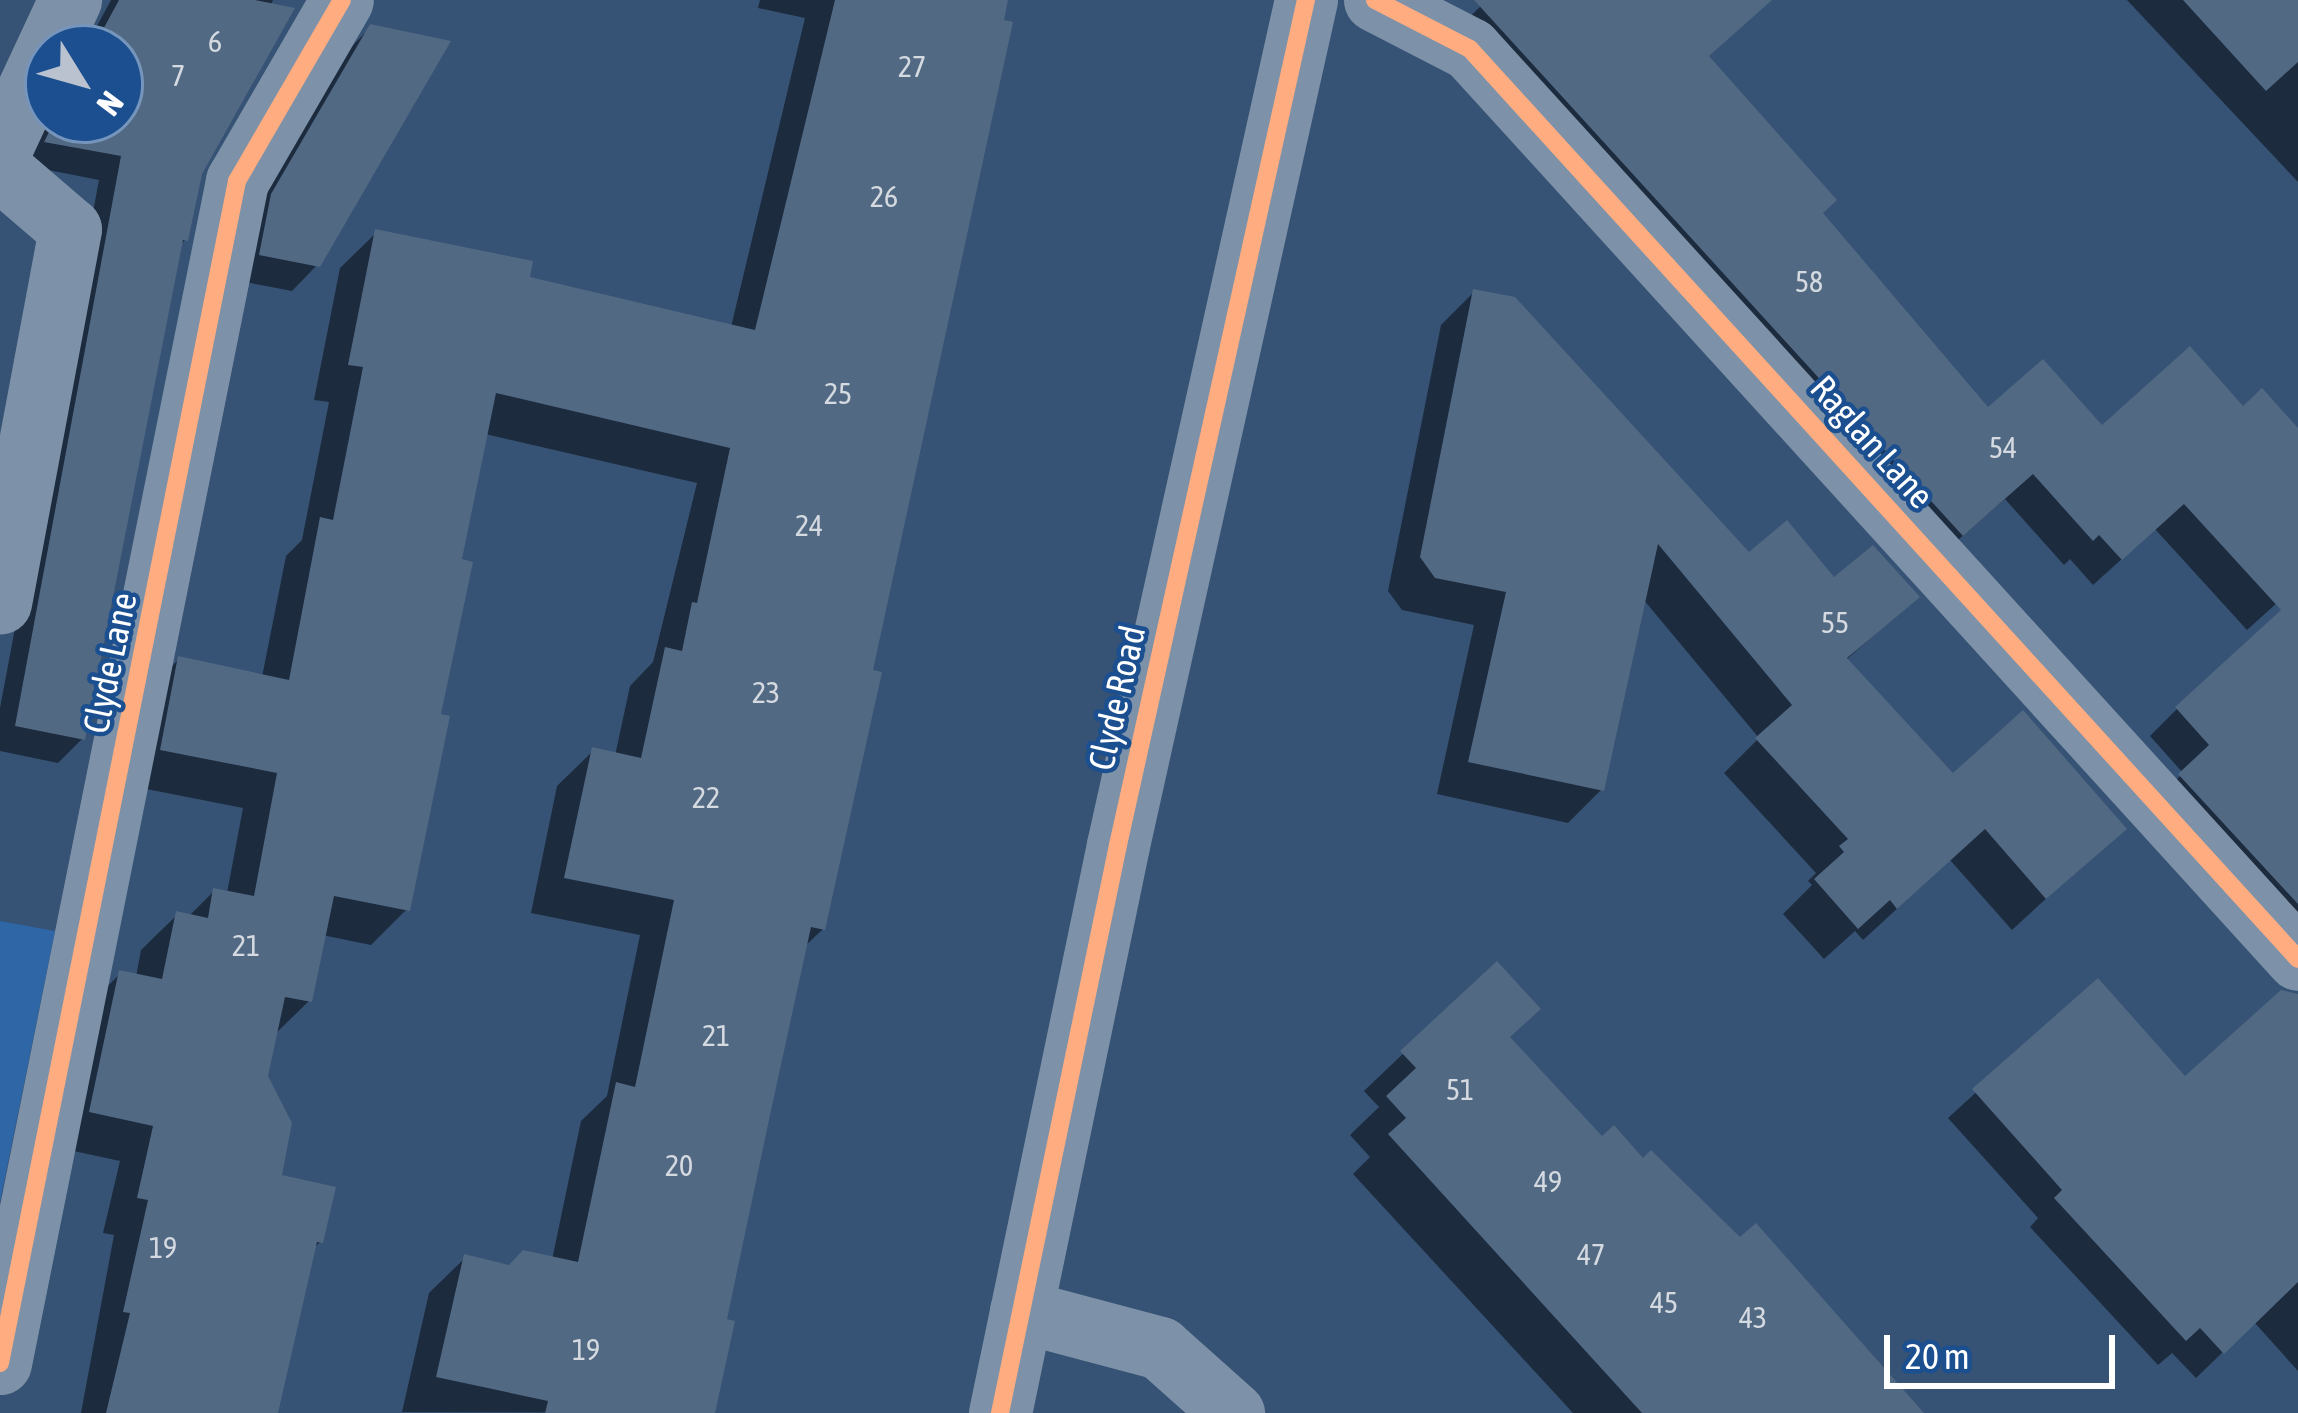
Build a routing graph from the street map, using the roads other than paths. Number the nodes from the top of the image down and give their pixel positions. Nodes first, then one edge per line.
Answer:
1 (70, 0) edge
2 (343, 0) edge
3 (1306, 0) edge
4 (1375, 0) edge
5 (0, 150) edge
6 (0, 169) edge
7 (0, 603) edge
8 (2298, 959) edge
9 (1021, 1311) junction
10 (0, 1363) edge
11 (1000, 1413) edge
12 (1233, 1413) edge

1 - 5 street
2 - 10 street, Clyde Lane
3 - 9 street, Clyde Road
4 - 8 street, Raglan Lane
6 - 7 street
9 - 11 street, Clyde Road
9 - 12 street

